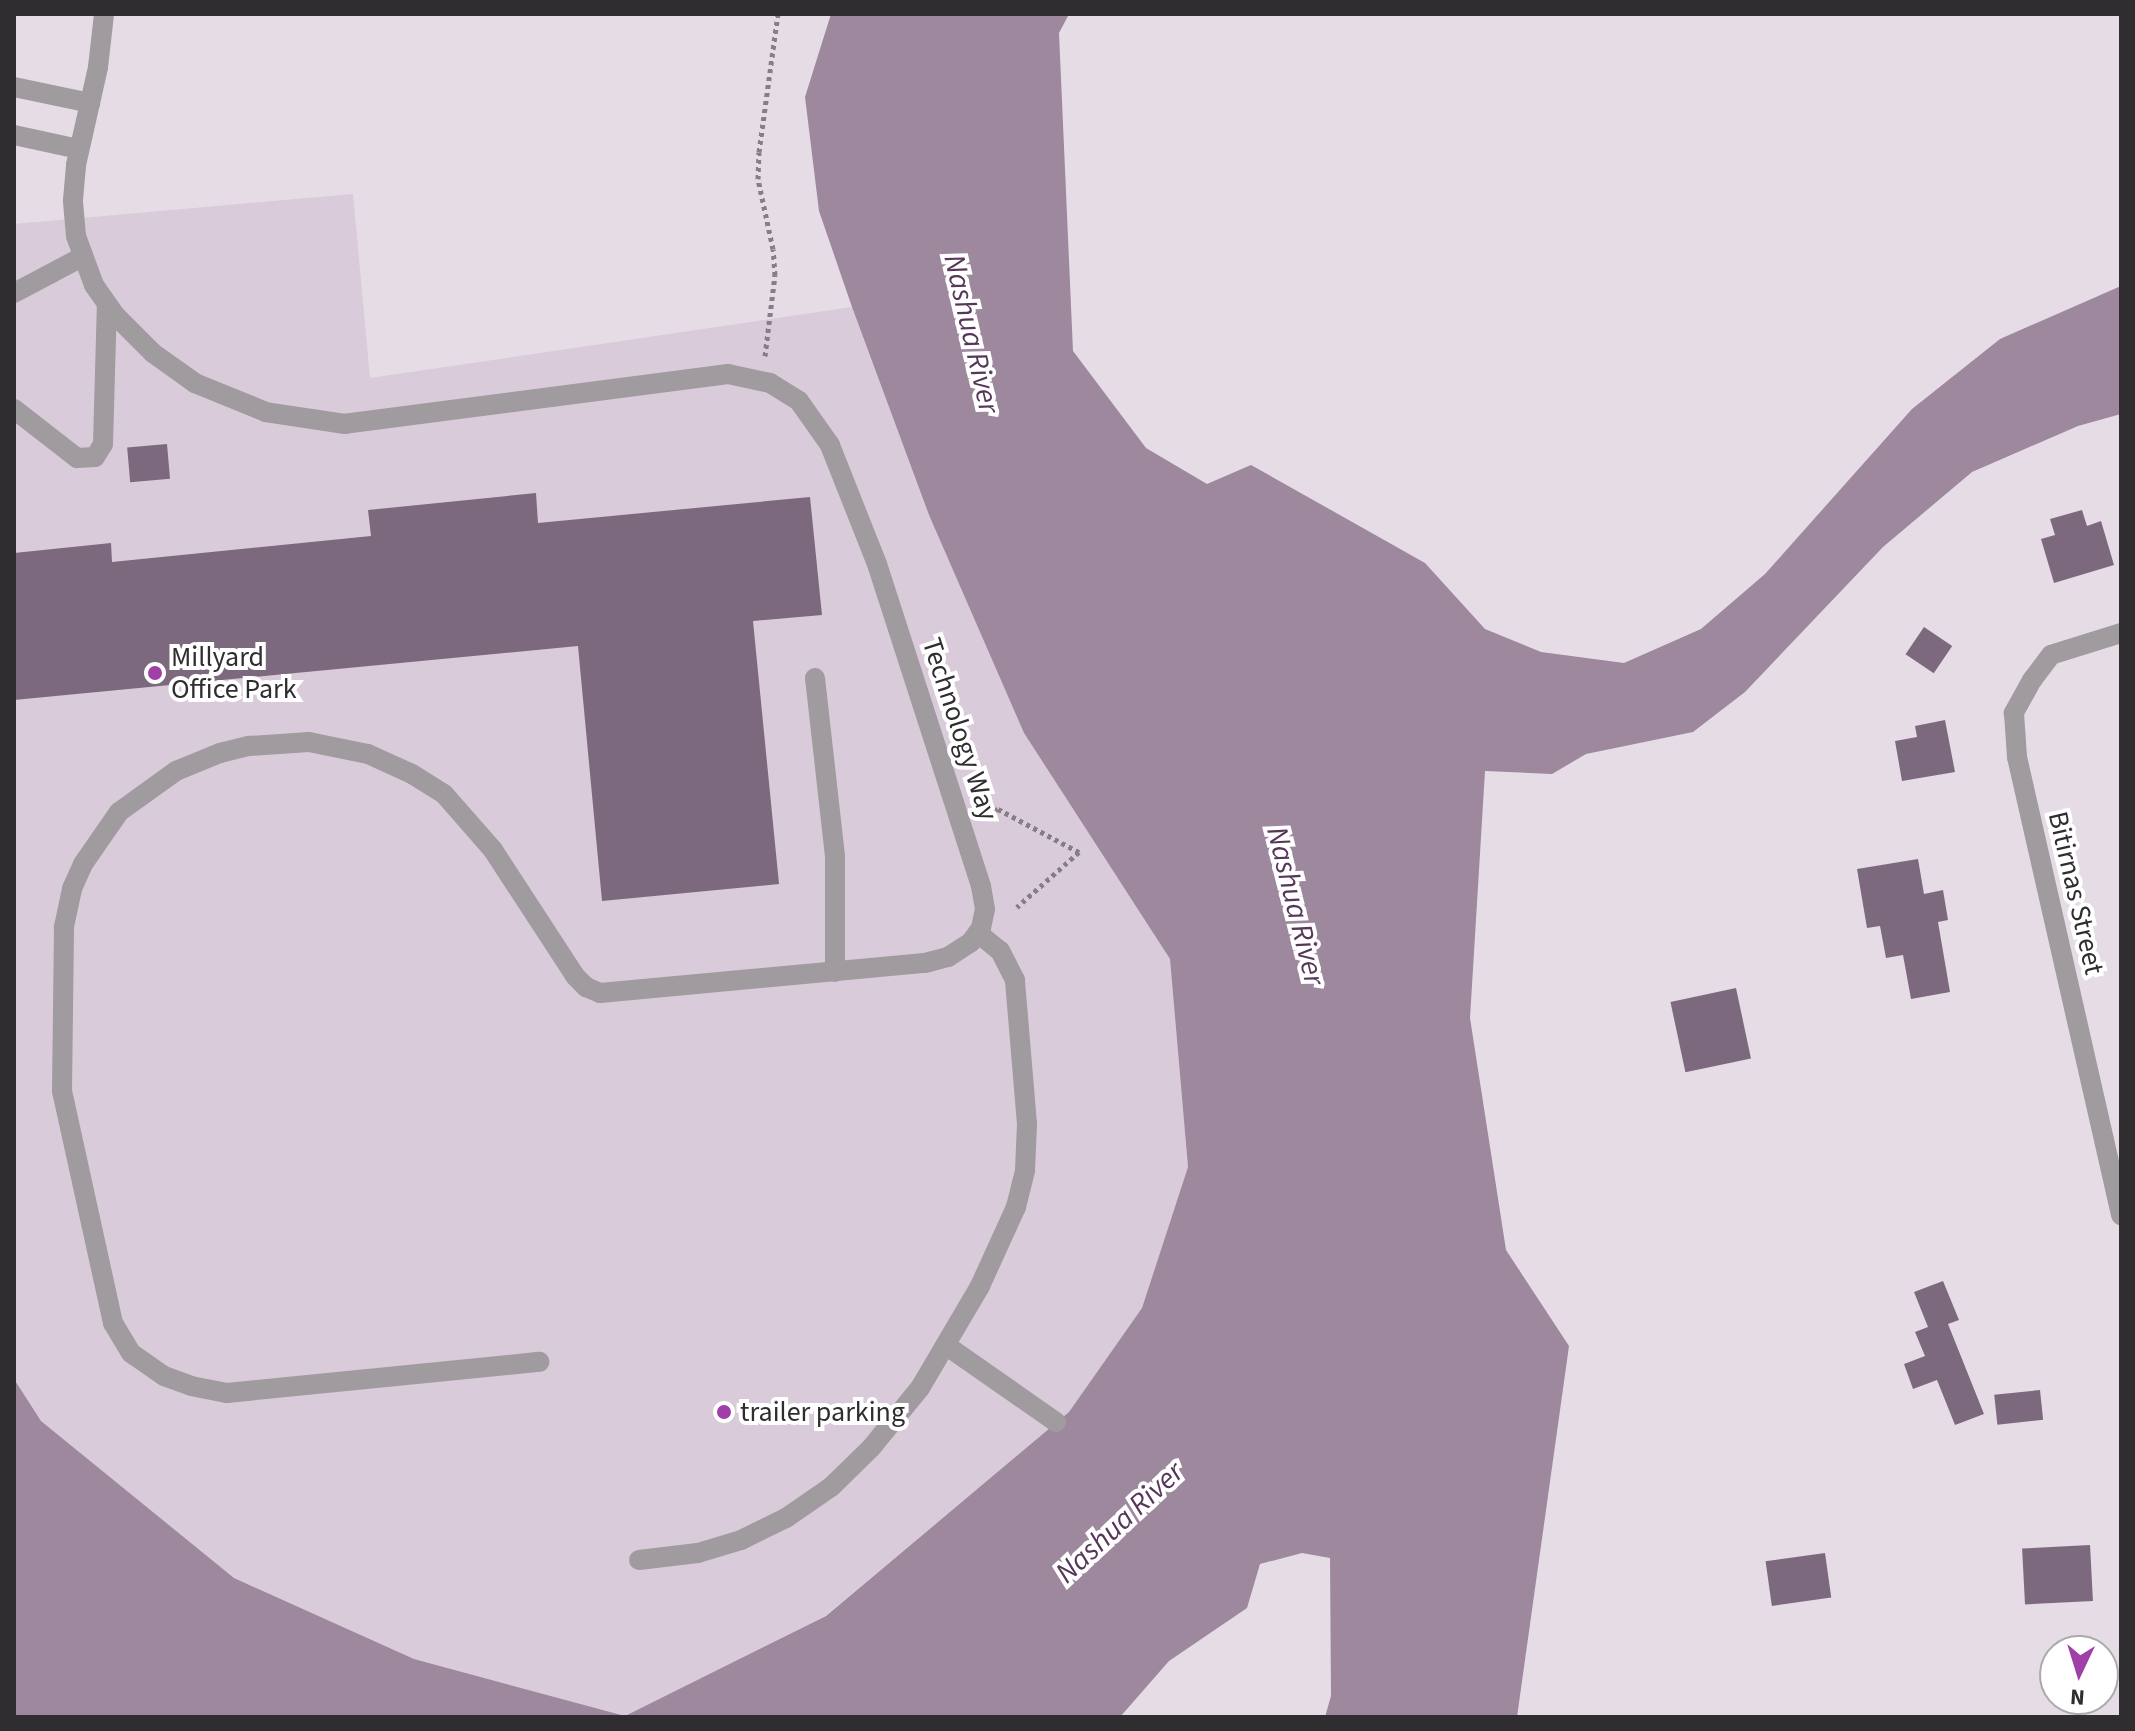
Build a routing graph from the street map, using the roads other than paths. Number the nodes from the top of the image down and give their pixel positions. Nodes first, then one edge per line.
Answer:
1 (104, 14) edge
2 (14, 87) edge
3 (90, 103) junction
4 (14, 135) edge
5 (79, 149) junction
6 (82, 257) junction
7 (14, 293) edge
8 (107, 304) junction
9 (14, 409) edge
10 (2121, 633) edge
11 (815, 678) dead end
12 (978, 933) junction
13 (835, 972) junction
14 (2121, 1215) edge
15 (947, 1346) junction
16 (539, 1362) dead end
17 (1056, 1422) dead end
18 (639, 1560) dead end

1 - 3 street, Technology Way
2 - 3 street
3 - 5 street, Technology Way
4 - 5 street
5 - 6 street, Technology Way
6 - 7 street
6 - 8 street, Technology Way
8 - 9 street
8 - 12 street, Technology Way
10 - 14 street, Bitirnas Street
11 - 13 street
12 - 13 street
12 - 15 street
13 - 16 street
15 - 17 street
15 - 18 street

